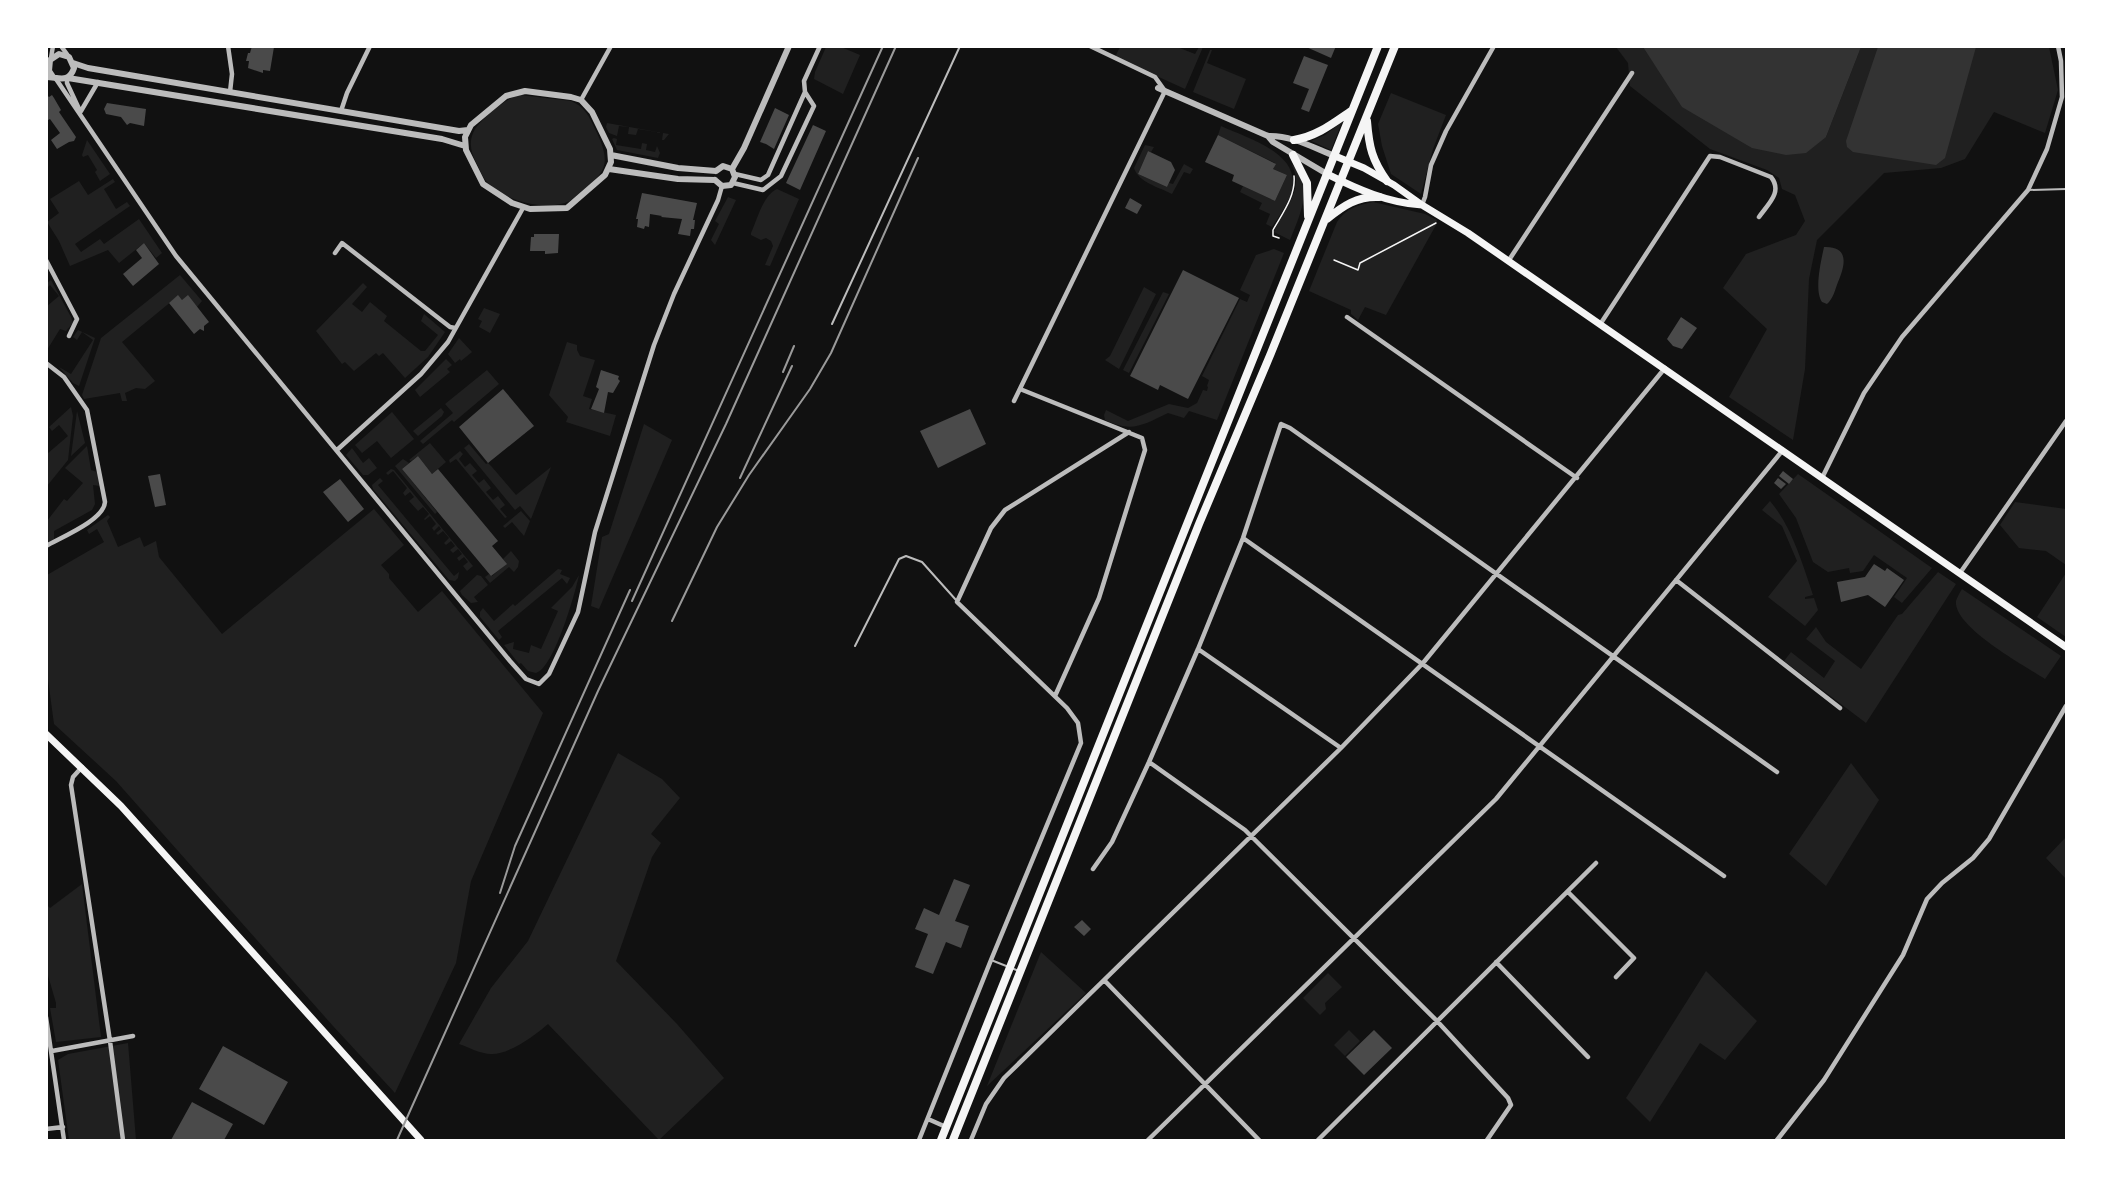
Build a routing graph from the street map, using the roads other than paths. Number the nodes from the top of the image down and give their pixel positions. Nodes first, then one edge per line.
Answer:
1 (53, 46) edge
2 (61, 46) edge
3 (228, 46) edge
4 (370, 46) edge
5 (611, 46) edge
6 (789, 46) edge
7 (820, 46) edge
8 (960, 46) edge
9 (1090, 46) edge
10 (1378, 46) edge
11 (1395, 46) edge
12 (1494, 46) edge
13 (2058, 46) edge
14 (71, 60) junction
15 (48, 62) edge
16 (1632, 73) dead end
17 (52, 78) edge
18 (67, 78) junction
19 (99, 81) junction
20 (1162, 90) junction
21 (230, 92) junction
22 (805, 92) junction
23 (581, 100) junction
24 (1352, 110) junction
25 (341, 111) junction
26 (81, 113) junction
27 (1367, 117) junction
28 (468, 130) junction
29 (1268, 136) junction
30 (1294, 140) junction
31 (465, 146) junction
32 (612, 155) junction
33 (1293, 155) junction
34 (1335, 156) junction
35 (1349, 162) junction
36 (609, 169) junction
37 (716, 171) junction
38 (733, 172) junction
39 (1327, 174) junction
40 (715, 180) junction
41 (1341, 181) junction
42 (1387, 181) junction
43 (733, 183) junction
44 (723, 186) junction
45 (2067, 189) edge
46 (2028, 190) junction
47 (1379, 196) junction
48 (1422, 205) junction
49 (523, 208) junction
50 (1759, 217) dead end
51 (1326, 220) junction
52 (1308, 222) junction
53 (335, 253) dead end
54 (46, 260) edge
55 (1509, 260) junction
56 (1347, 317) dead end
57 (1601, 323) junction
58 (832, 324) dead end
59 (455, 328) junction
60 (69, 336) dead end
61 (46, 363) edge
62 (1665, 368) junction
63 (1020, 389) junction
64 (1014, 401) dead end
65 (2067, 422) edge
66 (1129, 432) junction
67 (337, 450) junction
68 (1783, 450) junction
69 (1577, 478) junction
70 (1822, 478) junction
71 (1243, 538) junction
72 (46, 546) edge
73 (1960, 573) junction
74 (1497, 574) junction
75 (1676, 580) junction
76 (957, 602) junction
77 (855, 646) dead end
78 (2067, 647) edge
79 (1198, 649) junction
80 (1613, 657) junction
81 (1423, 663) junction
82 (1055, 696) junction
83 (2067, 706) edge
84 (1840, 708) dead end
85 (47, 734) edge
86 (1540, 746) junction
87 (1341, 748) junction
88 (1149, 762) junction
89 (82, 766) junction
90 (1777, 772) dead end
91 (1251, 835) junction
92 (1596, 863) dead end
93 (1093, 869) dead end
94 (1724, 876) dead end
95 (1568, 892) junction
96 (1354, 938) junction
97 (991, 960) junction
98 (1496, 962) junction
99 (1010, 967) junction
100 (1020, 971) junction
101 (1616, 976) dead end
102 (1105, 981) junction
103 (46, 1017) edge
104 (1437, 1021) junction
105 (134, 1036) dead end
106 (110, 1041) junction
107 (52, 1051) junction
108 (1588, 1057) dead end
109 (1205, 1086) junction
110 (928, 1119) junction
111 (63, 1127) junction
112 (946, 1127) junction
113 (46, 1128) edge
114 (64, 1140) edge
115 (123, 1140) edge
116 (421, 1140) edge
117 (919, 1140) edge
118 (941, 1140) edge
119 (953, 1140) edge
120 (971, 1140) edge
121 (1148, 1140) edge
122 (1259, 1140) edge
123 (1318, 1140) edge
124 (1487, 1140) edge
125 (1777, 1140) edge

1 - 15 street
2 - 14 street
3 - 21 street
4 - 25 street
5 - 23 street
6 - 38 street
7 - 22 street
8 - 58 lane
9 - 20 street
10 - 24 main road
11 - 27 main road
12 - 48 street
13 - 46 street
14 - 15 street
14 - 18 street
14 - 21 street
15 - 17 street
16 - 55 street
17 - 18 street
17 - 26 street
18 - 19 street
18 - 26 street
19 - 26 street
19 - 31 street
20 - 29 street
20 - 63 street
21 - 25 street
22 - 38 street
22 - 43 street
23 - 28 street
23 - 32 street
24 - 30 main road
24 - 34 main road
25 - 28 street
26 - 67 street
27 - 35 main road
27 - 42 main road
28 - 31 street
29 - 30 street
29 - 33 street
30 - 34 street
31 - 49 street
32 - 36 street
32 - 37 street
33 - 39 street
33 - 52 main road
34 - 35 main road
34 - 39 main road
35 - 41 main road
35 - 42 main road
36 - 40 street
36 - 49 street
37 - 38 street
37 - 40 street
38 - 43 street
39 - 41 main road
39 - 52 main road
40 - 44 street
41 - 47 main road
41 - 51 main road
42 - 48 main road
43 - 44 street
44 - 67 street
45 - 46 lane
46 - 70 street
47 - 48 main road
47 - 51 main road
48 - 55 main road
49 - 59 street
50 - 57 street
51 - 100 main road
52 - 99 main road
53 - 59 street
54 - 60 street
55 - 57 main road
56 - 69 street
57 - 62 main road
59 - 67 street
61 - 72 street
62 - 68 main road
62 - 69 street
63 - 64 street
63 - 66 street
65 - 73 street
66 - 76 street
66 - 82 street
68 - 70 main road
68 - 75 street
69 - 74 street
70 - 73 main road
71 - 74 street
71 - 79 street
71 - 81 street
73 - 78 main road
74 - 80 street
74 - 81 street
75 - 80 street
75 - 84 street
76 - 77 lane
76 - 82 street
79 - 87 street
79 - 88 street
80 - 86 street
80 - 90 street
81 - 86 street
81 - 87 street
82 - 97 street
83 - 125 street
85 - 89 main road
86 - 94 street
86 - 96 street
87 - 91 street
88 - 91 street
88 - 93 street
89 - 106 street
89 - 116 main road
91 - 96 street
91 - 102 street
92 - 95 street
95 - 98 street
95 - 101 street
96 - 104 street
96 - 109 street
97 - 99 lane
97 - 110 street
98 - 104 street
98 - 108 street
99 - 100 lane
99 - 112 main road
100 - 119 main road
102 - 109 street
102 - 120 street
103 - 107 street
104 - 123 street
104 - 124 street
105 - 106 street
106 - 107 street
106 - 115 street
107 - 111 street
109 - 121 street
109 - 122 street
110 - 112 street
110 - 117 street
111 - 113 street
111 - 114 street
112 - 118 main road

